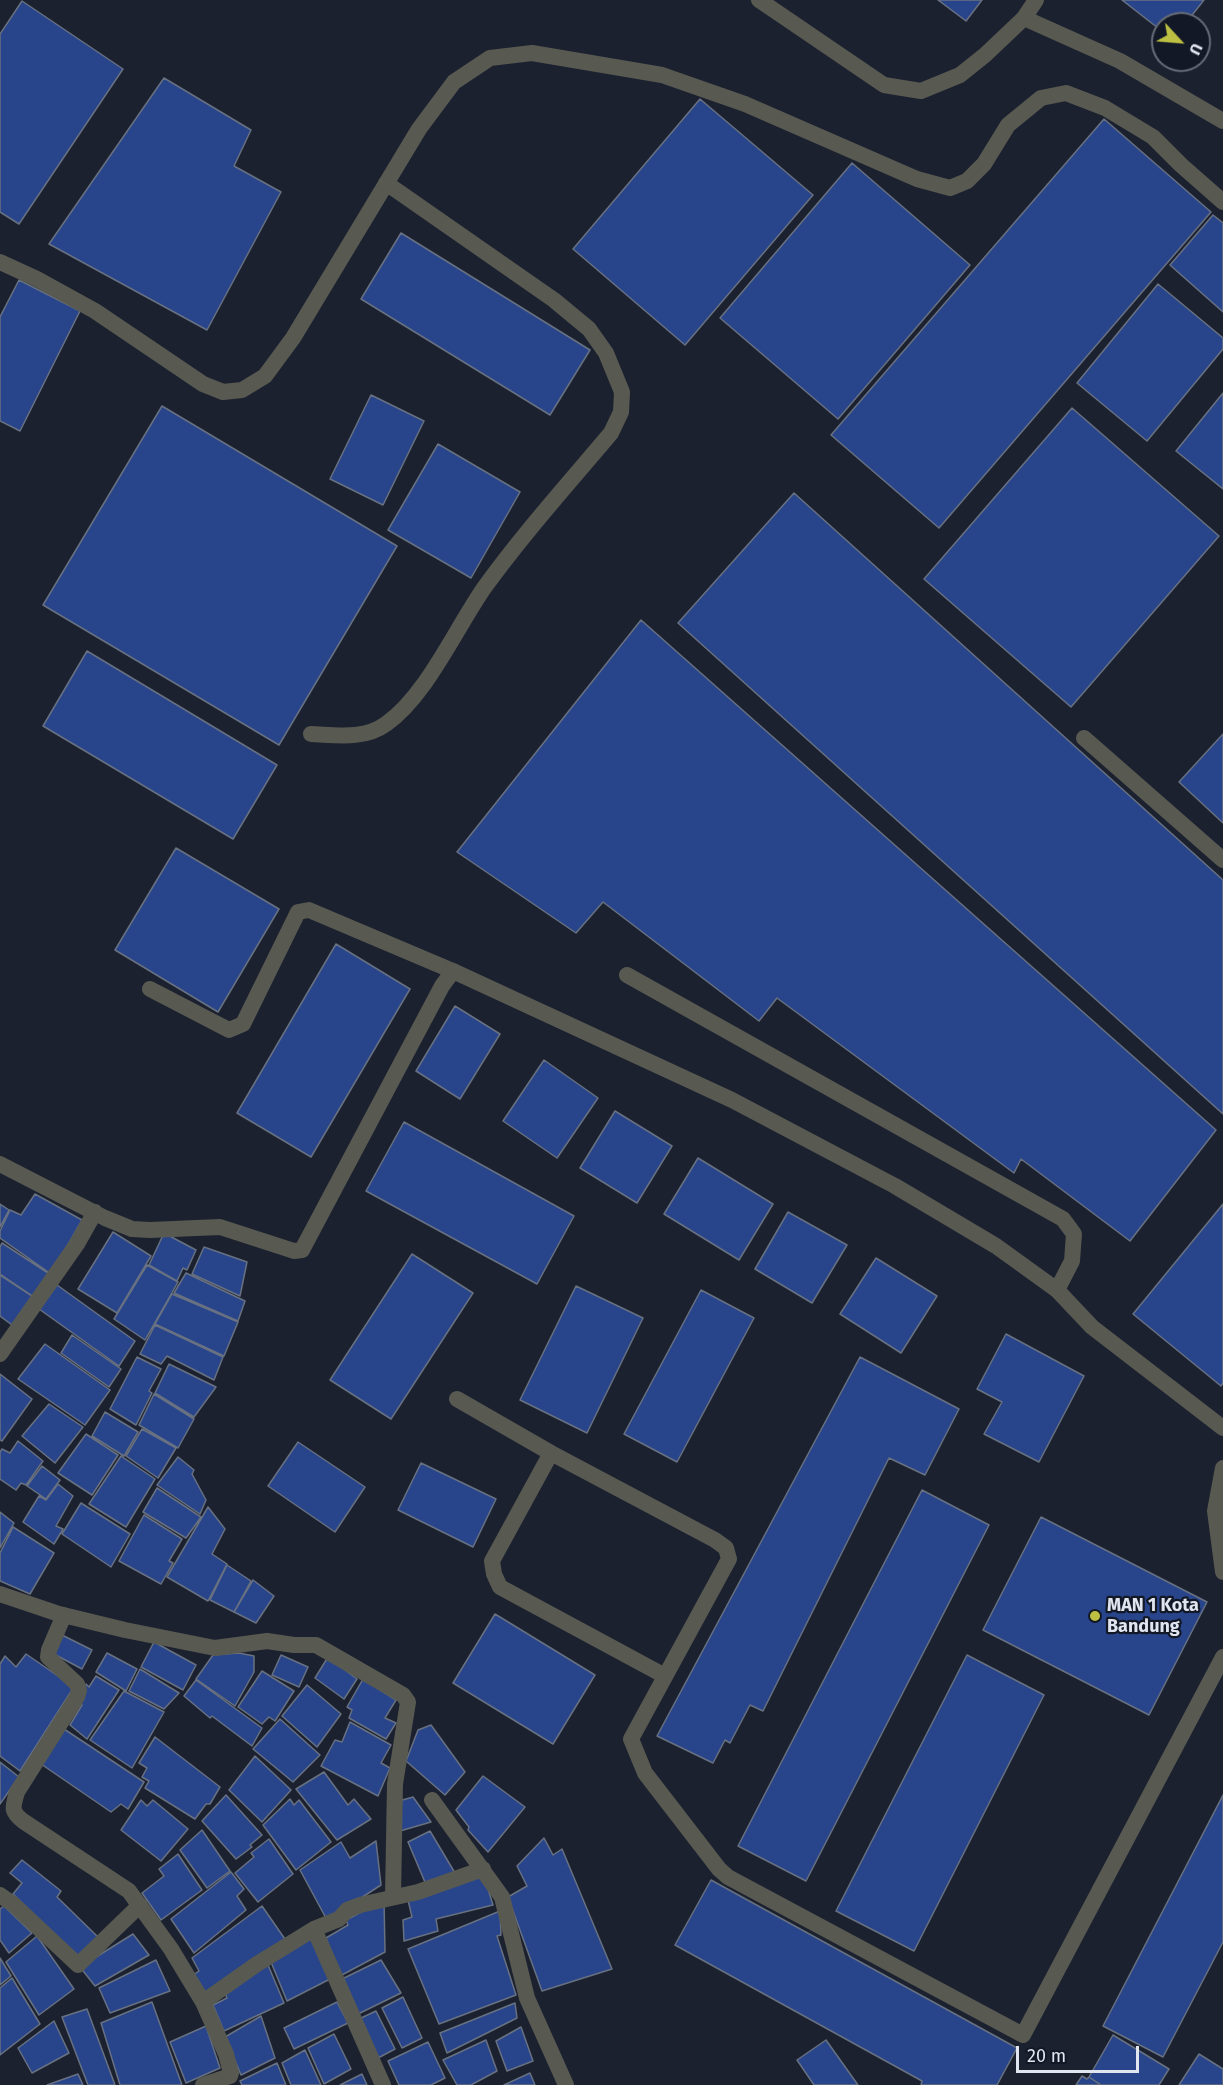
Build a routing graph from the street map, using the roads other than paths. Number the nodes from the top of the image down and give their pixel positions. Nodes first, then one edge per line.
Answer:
1 (759, 0) edge
2 (1036, 0) edge
3 (1024, 18) junction
4 (1223, 121) edge
5 (386, 183) junction
6 (1223, 202) edge
7 (0, 262) edge
8 (311, 734) dead end
9 (1084, 738) dead end
10 (1223, 860) edge
11 (453, 970) junction
12 (627, 975) dead end
13 (150, 989) dead end
14 (0, 1164) edge
15 (94, 1212) junction
16 (1057, 1290) junction
17 (0, 1354) edge
18 (458, 1399) dead end
19 (1223, 1428) edge
20 (550, 1453) junction
21 (1223, 1468) edge
22 (1223, 1572) edge
23 (0, 1594) edge
24 (64, 1615) junction
25 (1223, 1657) edge
26 (665, 1676) junction
27 (432, 1800) dead end
28 (483, 1869) junction
29 (0, 1895) edge
30 (393, 1897) junction
31 (140, 1905) junction
32 (314, 1929) junction
33 (203, 2002) junction
34 (203, 2085) edge
35 (383, 2085) edge
36 (566, 2085) edge

1 - 3 street
2 - 3 street
3 - 4 street
5 - 6 street
5 - 7 street
5 - 8 street
9 - 10 street
11 - 13 street
11 - 15 street
11 - 16 street
12 - 16 street
14 - 15 street
15 - 17 street
16 - 19 street
18 - 20 street
20 - 26 street
20 - 26 street
21 - 22 street
23 - 24 street
24 - 30 street
24 - 31 street
25 - 26 street
27 - 28 street
28 - 30 street
28 - 36 street
29 - 31 street
30 - 32 street
31 - 33 street
32 - 33 street
32 - 35 street
33 - 34 street

